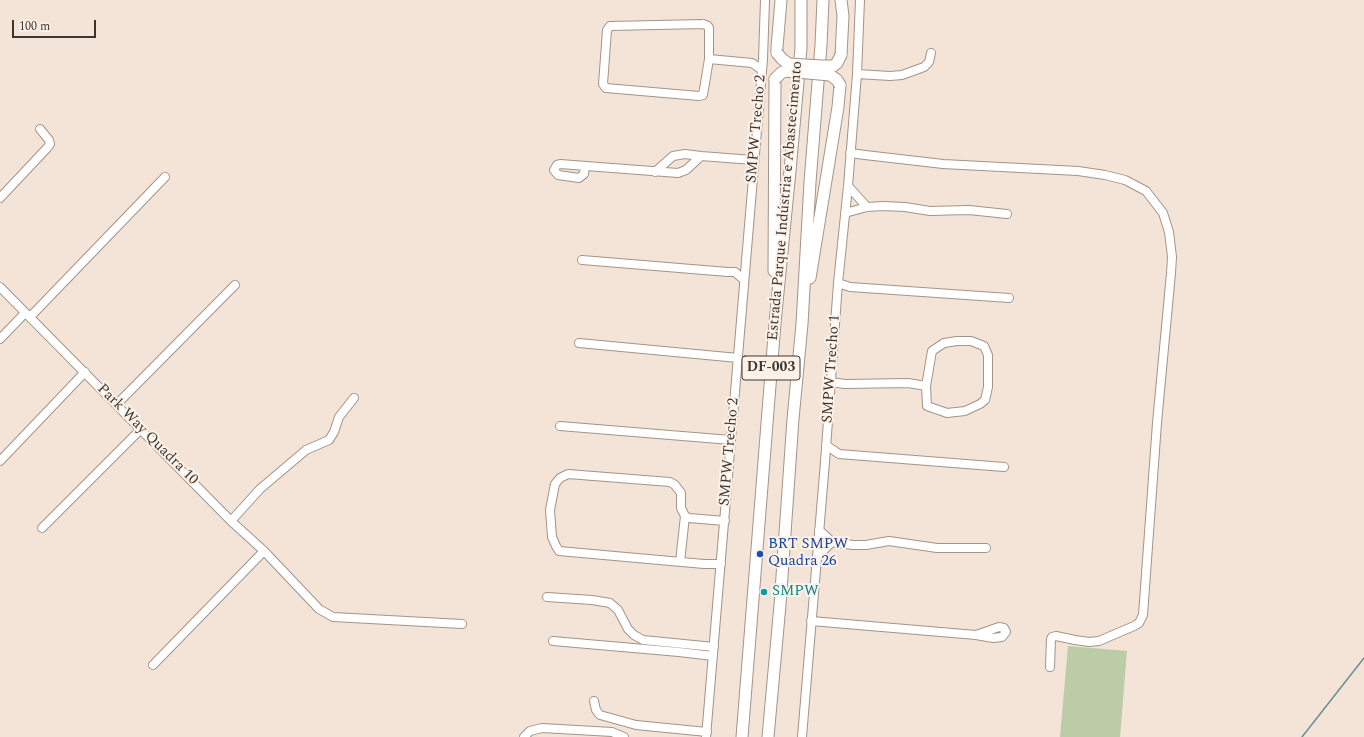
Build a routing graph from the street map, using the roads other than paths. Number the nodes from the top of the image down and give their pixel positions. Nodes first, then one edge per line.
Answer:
1 (765, 0) edge
2 (781, 0) edge
3 (801, 0) edge
4 (822, 0) edge
5 (841, 0) edge
6 (860, 0) edge
7 (931, 52) dead end
8 (709, 59) junction
9 (763, 59) junction
10 (752, 63) junction
11 (762, 70) junction
12 (857, 74) junction
13 (40, 129) dead end
14 (850, 152) junction
15 (701, 156) junction
16 (754, 160) junction
17 (585, 166) dead end
18 (655, 172) junction
19 (165, 177) dead end
20 (848, 186) junction
21 (0, 198) edge
22 (867, 207) junction
23 (845, 213) junction
24 (1007, 214) dead end
25 (582, 260) dead end
26 (745, 268) junction
27 (735, 272) junction
28 (744, 280) junction
29 (838, 283) junction
30 (235, 285) dead end
31 (0, 287) edge
32 (850, 287) junction
33 (837, 292) junction
34 (1009, 298) dead end
35 (28, 315) junction
36 (775, 323) junction
37 (802, 324) junction
38 (0, 339) edge
39 (580, 343) dead end
40 (738, 358) junction
41 (85, 372) junction
42 (831, 382) junction
43 (926, 386) junction
44 (354, 398) dead end
45 (116, 404) junction
46 (560, 426) dead end
47 (141, 429) junction
48 (731, 440) junction
49 (826, 445) junction
50 (840, 454) junction
51 (0, 460) edge
52 (825, 462) junction
53 (1004, 467) dead end
54 (685, 516) junction
55 (231, 521) junction
56 (725, 521) junction
57 (42, 528) dead end
58 (819, 530) junction
59 (832, 542) junction
60 (986, 548) dead end
61 (264, 550) junction
62 (816, 557) junction
63 (680, 562) junction
64 (721, 564) junction
65 (546, 597) dead end
66 (811, 621) junction
67 (462, 624) dead end
68 (976, 635) dead end
69 (553, 641) dead end
70 (714, 647) junction
71 (713, 656) junction
72 (153, 665) dead end
73 (1050, 666) dead end
74 (594, 701) dead end
75 (706, 735) edge
76 (524, 737) edge
77 (624, 737) edge
78 (742, 737) edge
79 (768, 737) edge
80 (802, 737) edge

1 - 9 street, SMPW Trecho 2
2 - 5 highway, bridge
3 - 36 highway, Estrada Parque Indústria e Abastecimento / DF-003
4 - 37 highway, Estrada Parque Indústria e Abastecimento / DF-003
6 - 12 street, SMPW Trecho 1
7 - 12 street
8 - 8 street
8 - 10 street
9 - 10 street
9 - 11 street, SMPW Trecho 2
10 - 11 street
11 - 16 street, SMPW Trecho 2
12 - 14 street, SMPW Trecho 1
13 - 21 street
14 - 20 street, SMPW Trecho 1
14 - 73 street
15 - 16 street
15 - 18 street
15 - 18 street
16 - 26 street, SMPW Trecho 2
17 - 18 street
19 - 35 street
20 - 22 street
20 - 23 street, SMPW Trecho 1
22 - 23 street
22 - 24 street
23 - 29 street, SMPW Trecho 1
25 - 27 street
26 - 27 street
26 - 28 street, SMPW Trecho 2
27 - 28 street
28 - 40 street, SMPW Trecho 2
29 - 32 street
29 - 33 street, SMPW Trecho 1
30 - 45 street
31 - 35 street, Park Way Quadra 10
32 - 33 street
32 - 34 street
33 - 42 street, SMPW Trecho 1
35 - 38 street
35 - 41 street, Park Way Quadra 10
36 - 37 highway, bridge
36 - 78 highway, Estrada Parque Indústria e Abastecimento / DF-003
37 - 79 highway, Estrada Parque Indústria e Abastecimento / DF-003
39 - 40 street
40 - 48 street, SMPW Trecho 2
41 - 45 street, Park Way Quadra 10
41 - 51 street
42 - 43 street
42 - 49 street, SMPW Trecho 1
43 - 43 street
44 - 55 street
45 - 47 street, Park Way Quadra 10
46 - 48 street
47 - 55 street, Park Way Quadra 10
47 - 57 street
48 - 56 street, SMPW Trecho 2
49 - 50 street
49 - 52 street, SMPW Trecho 1
50 - 52 street
50 - 53 street
52 - 58 street, SMPW Trecho 1
54 - 56 street
54 - 63 street
54 - 63 street
55 - 61 street, Park Way Quadra 10
56 - 64 street, SMPW Trecho 2
58 - 59 street
58 - 62 street, SMPW Trecho 1
59 - 60 street
59 - 62 street
61 - 67 street, Park Way Quadra 10
61 - 72 street
62 - 66 street, SMPW Trecho 1
63 - 64 street
64 - 70 street, SMPW Trecho 2
65 - 70 street
66 - 68 street
66 - 80 street, SMPW Trecho 1
69 - 71 street
70 - 71 street, SMPW Trecho 2
71 - 75 street, SMPW Trecho 2
74 - 75 street
76 - 77 street

